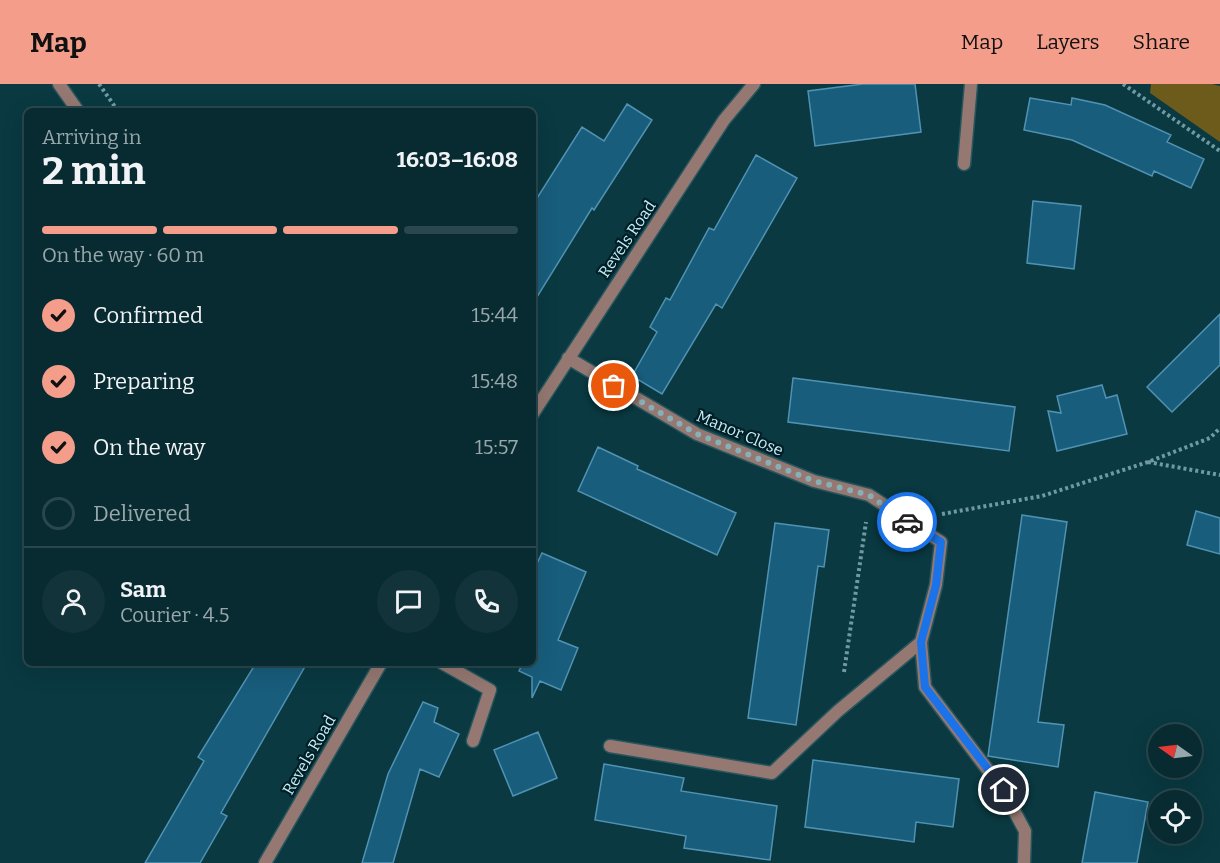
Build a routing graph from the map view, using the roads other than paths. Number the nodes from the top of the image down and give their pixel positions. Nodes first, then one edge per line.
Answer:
1 (59, 84) edge
2 (754, 84) edge
3 (971, 84) edge
4 (76, 108) edge
5 (964, 164) dead end
6 (568, 358) junction
7 (536, 409) edge
8 (921, 642) junction
9 (379, 666) edge
10 (447, 666) edge
11 (473, 741) dead end
12 (610, 746) dead end
13 (265, 863) edge
14 (1024, 863) edge

1 - 4 street
2 - 6 street, Revels Road
3 - 5 street
6 - 7 street, Revels Road
6 - 8 street, Manor Close
8 - 12 street
8 - 14 street
9 - 13 street, Revels Road
10 - 11 street

